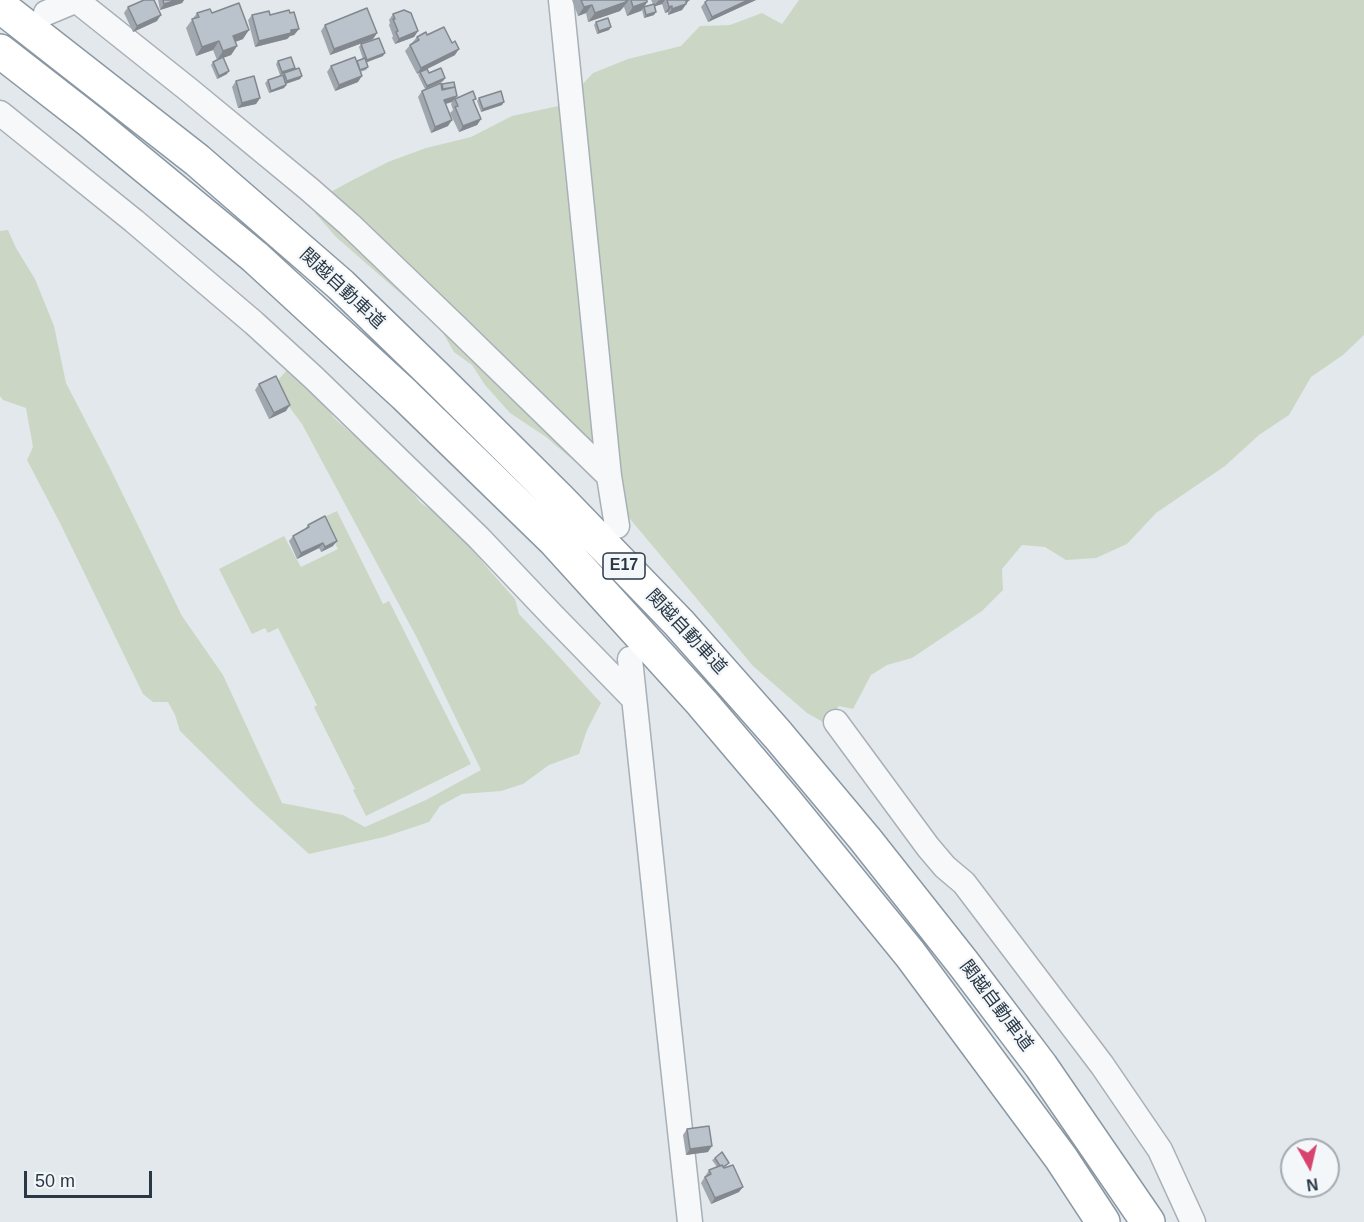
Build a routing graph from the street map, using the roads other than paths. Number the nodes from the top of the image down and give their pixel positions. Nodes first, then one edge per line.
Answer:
1 (76, 0) edge
2 (561, 0) edge
3 (0, 6) edge
4 (46, 13) dead end
5 (0, 51) edge
6 (0, 113) edge
7 (609, 476) junction
8 (617, 526) dead end
9 (630, 659) dead end
10 (633, 698) junction
11 (836, 722) dead end
12 (690, 1222) edge
13 (1103, 1222) edge
14 (1148, 1222) edge
15 (1193, 1222) edge

1 - 4 street
1 - 7 street
2 - 7 street
3 - 14 highway, 関越自動車道 / E17
5 - 13 highway, 関越自動車道 / E17
6 - 10 street
7 - 8 street
9 - 10 street
10 - 12 street
11 - 15 street

